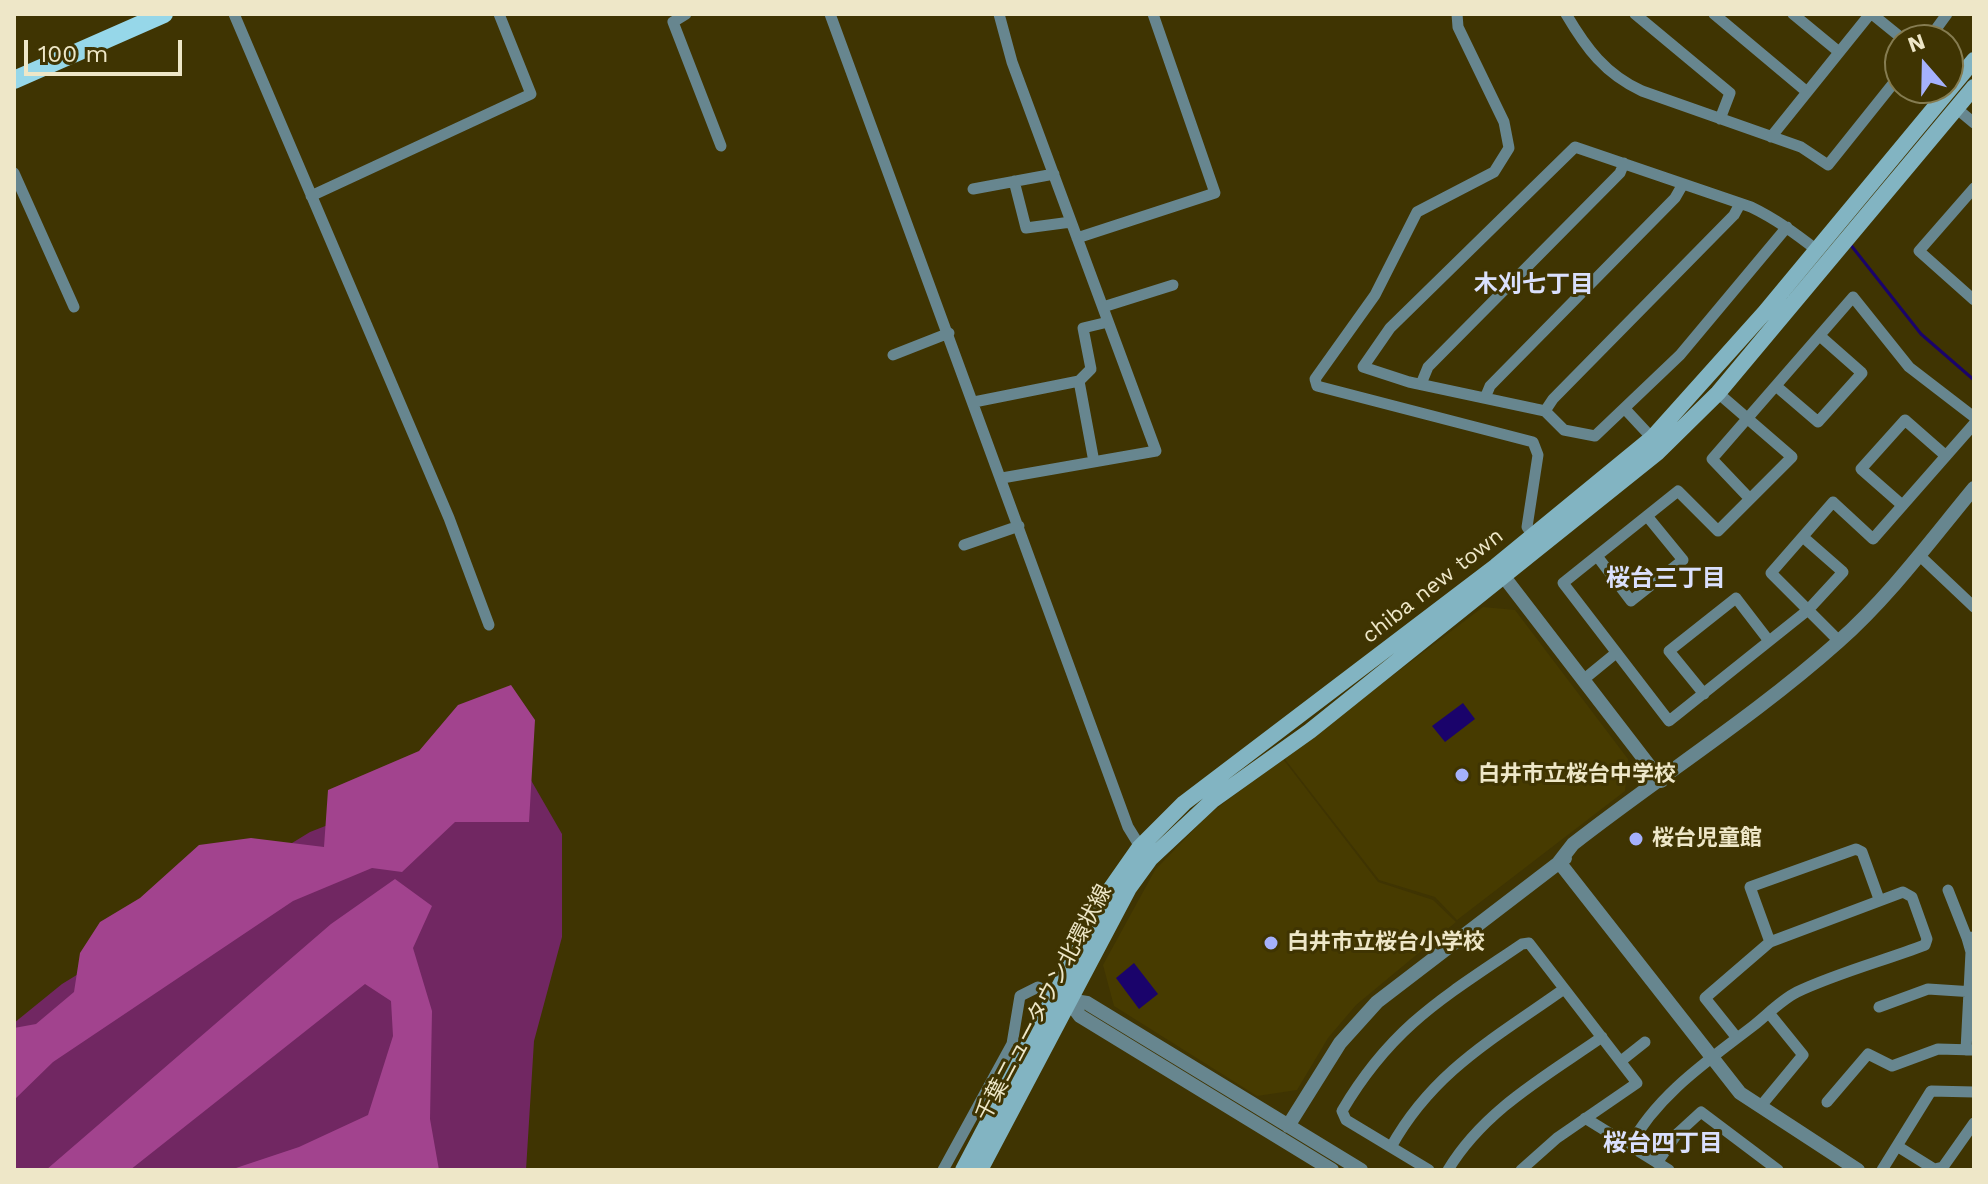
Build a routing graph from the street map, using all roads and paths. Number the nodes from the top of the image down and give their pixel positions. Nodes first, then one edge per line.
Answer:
1 (164, 14) edge
2 (234, 14) edge
3 (499, 14) edge
4 (686, 14) edge
5 (830, 14) edge
6 (999, 14) edge
7 (1153, 14) edge
8 (1457, 14) edge
9 (1566, 14) edge
10 (1635, 14) edge
11 (1714, 14) edge
12 (1793, 14) edge
13 (1871, 14) edge
14 (1839, 52) junction
15 (1974, 60) edge
16 (14, 80) edge
17 (1974, 87) edge
18 (1807, 92) junction
19 (1884, 95) edge
20 (1956, 108) junction
21 (1720, 119) junction
22 (1974, 123) edge
23 (1771, 137) junction
24 (721, 146) dead end
25 (1624, 163) junction
26 (14, 173) edge
27 (1054, 174) junction
28 (1014, 181) junction
29 (1683, 184) junction
30 (1974, 188) edge
31 (973, 189) dead end
32 (311, 196) junction
33 (1740, 204) junction
34 (1071, 222) junction
35 (1787, 227) junction
36 (1077, 238) junction
37 (1818, 251) junction
38 (1974, 282) edge
39 (1173, 285) dead end
40 (1970, 296) edge
41 (74, 307) dead end
42 (1103, 307) junction
43 (1108, 322) junction
44 (949, 333) junction
45 (1820, 336) junction
46 (893, 355) dead end
47 (1079, 381) junction
48 (1421, 384) junction
49 (1776, 386) junction
50 (1718, 393) junction
51 (1485, 398) junction
52 (974, 402) junction
53 (1625, 409) junction
54 (1545, 411) junction
55 (1974, 417) edge
56 (1747, 419) junction
57 (1974, 424) edge
58 (1652, 438) junction
59 (1946, 456) junction
60 (1094, 462) junction
61 (1002, 478) junction
62 (1974, 488) edge
63 (1750, 499) junction
64 (1902, 505) junction
65 (1647, 516) junction
66 (1019, 526) junction
67 (1533, 536) junction
68 (1803, 537) junction
69 (964, 545) dead end
70 (1919, 555) junction
71 (1597, 556) junction
72 (1500, 572) junction
73 (1974, 607) edge
74 (1808, 610) junction
75 (489, 625) dead end
76 (1769, 641) junction
77 (1839, 641) junction
78 (1616, 653) junction
79 (1583, 680) junction
80 (1704, 694) junction
81 (1661, 781) junction
82 (1145, 853) junction
83 (1559, 862) junction
84 (1948, 890) dead end
85 (1879, 899) junction
86 (1971, 938) edge
87 (1770, 942) junction
88 (1564, 989) junction
89 (1972, 992) edge
90 (1063, 997) junction
91 (1879, 1007) dead end
92 (1769, 1013) junction
93 (1602, 1037) junction
94 (1737, 1038) junction
95 (1645, 1042) dead end
96 (1970, 1050) edge
97 (1710, 1058) junction
98 (1621, 1061) junction
99 (1974, 1092) edge
100 (1827, 1102) dead end
101 (1760, 1107) junction
102 (1585, 1118) junction
103 (1974, 1123) edge
104 (1288, 1126) junction
105 (1630, 1146) junction
106 (1897, 1146) junction
107 (1391, 1147) junction
108 (1657, 1163) junction
109 (943, 1170) edge
110 (963, 1170) edge
111 (980, 1170) edge
112 (1332, 1170) edge
113 (1361, 1170) edge
114 (1429, 1170) edge
115 (1448, 1170) edge
116 (1521, 1170) edge
117 (1669, 1170) edge
118 (1778, 1170) edge
119 (1858, 1170) edge
120 (1882, 1170) edge

1 - 16 main road
2 - 32 street
3 - 32 street
4 - 24 street
5 - 44 street
6 - 27 street
7 - 36 street
8 - 67 street
9 - 21 street
10 - 21 street
11 - 18 street
12 - 14 street
13 - 14 street
14 - 18 street
15 - 37 main road, chiba new town
17 - 20 main road, chiba new town
18 - 23 street
19 - 23 street
20 - 22 street
20 - 50 main road, chiba new town
21 - 23 street
25 - 29 street
25 - 48 street
25 - 48 street
26 - 41 street
27 - 28 street
27 - 34 street
28 - 31 street
28 - 34 street
29 - 33 street
29 - 51 street
30 - 40 street
32 - 75 street
33 - 35 street
33 - 54 street
34 - 36 street
35 - 37 street
35 - 53 street
36 - 42 street
37 - 58 main road, chiba new town
38 - 40 street
39 - 42 street
42 - 43 street
43 - 47 street
43 - 60 street
44 - 46 street
44 - 52 street
45 - 49 street
45 - 49 street
45 - 55 street
47 - 52 street
47 - 60 street
48 - 51 street
49 - 56 street
50 - 56 street
50 - 72 main road, chiba new town
51 - 54 street
52 - 61 street
53 - 54 street
53 - 58 street
56 - 63 street
56 - 63 street
57 - 59 street
58 - 67 main road, chiba new town
59 - 64 street
59 - 64 street
60 - 61 street
61 - 66 street
62 - 70 street
63 - 65 street
64 - 68 street
65 - 71 street
65 - 71 street
66 - 69 street
66 - 82 street
67 - 72 main road, chiba new town
68 - 74 street
68 - 74 street
70 - 73 street
70 - 77 street
71 - 78 street
72 - 79 street
72 - 82 main road, chiba new town
74 - 76 street
74 - 77 street
76 - 80 street
76 - 80 street
77 - 81 street
78 - 79 street
78 - 80 street
79 - 81 street
81 - 83 street
82 - 90 main road, chiba new town
83 - 97 street
83 - 104 street
84 - 86 street
85 - 87 street
85 - 87 street
85 - 92 street
86 - 89 street
87 - 94 street
88 - 93 street
88 - 107 street
88 - 107 street
89 - 91 street
89 - 96 street
90 - 104 street
90 - 109 street
90 - 110 main road, chiba new town
90 - 111 main road, 千葉ニュータウン北環状線
90 - 112 street
92 - 94 street
92 - 101 street
93 - 98 street
93 - 115 street
94 - 97 street
95 - 98 street
96 - 100 street
97 - 101 street
97 - 105 street
98 - 102 street
99 - 106 street
101 - 119 street
102 - 105 street
102 - 116 street
103 - 106 street
104 - 113 street
105 - 108 street
106 - 120 street
107 - 114 street
108 - 117 street
108 - 118 street

